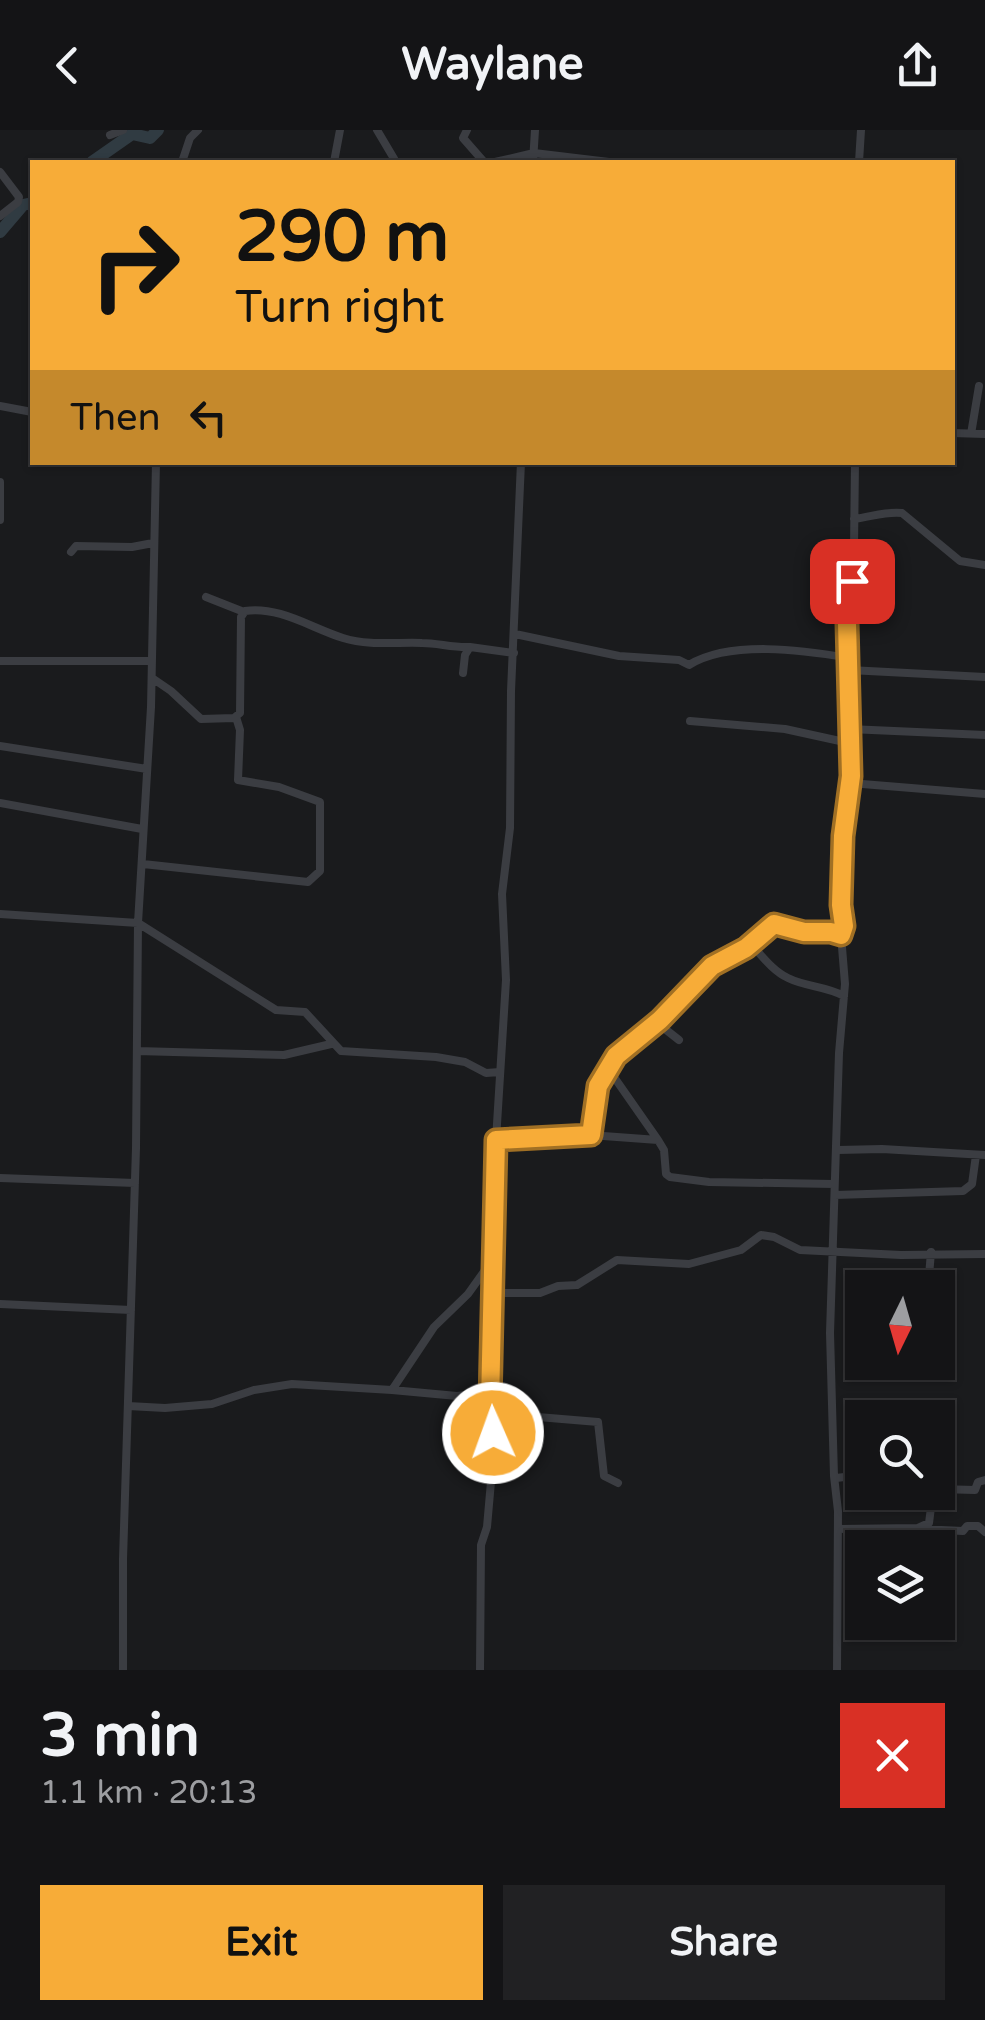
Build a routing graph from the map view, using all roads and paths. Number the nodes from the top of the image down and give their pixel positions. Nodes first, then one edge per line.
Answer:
1 (122, 130) edge
2 (198, 130) edge
3 (340, 130) edge
4 (376, 130) edge
5 (468, 130) edge
6 (535, 130) edge
7 (861, 130) edge
8 (110, 135) dead end
9 (533, 158) edge
10 (183, 160) edge
11 (334, 160) edge
12 (394, 160) edge
13 (482, 160) edge
14 (571, 160) edge
15 (860, 160) edge
16 (0, 172) edge
17 (0, 216) edge
18 (979, 386) dead end
19 (0, 406) edge
20 (30, 412) edge
21 (955, 433) edge
22 (971, 434) junction
23 (985, 434) edge
24 (156, 465) edge
25 (521, 465) edge
26 (854, 465) edge
27 (0, 482) edge
28 (854, 519) junction
29 (0, 520) edge
30 (153, 543) junction
31 (71, 552) dead end
32 (985, 565) edge
33 (206, 597) dead end
34 (244, 612) junction
35 (514, 634) junction
36 (470, 647) junction
37 (514, 653) junction
38 (849, 658) junction
39 (0, 660) edge
40 (152, 661) junction
41 (848, 670) junction
42 (463, 673) dead end
43 (985, 677) edge
44 (152, 678) junction
45 (236, 717) junction
46 (690, 721) dead end
47 (849, 729) junction
48 (985, 735) edge
49 (849, 743) junction
50 (0, 746) edge
51 (147, 769) junction
52 (850, 783) junction
53 (985, 794) edge
54 (0, 803) edge
55 (142, 829) junction
56 (143, 864) junction
57 (0, 914) edge
58 (138, 923) junction
59 (841, 935) junction
60 (751, 944) junction
61 (844, 996) junction
62 (652, 1027) junction
63 (679, 1040) dead end
64 (331, 1044) junction
65 (137, 1051) junction
66 (611, 1064) junction
67 (500, 1072) junction
68 (591, 1135) junction
69 (496, 1140) junction
70 (658, 1140) junction
71 (838, 1150) junction
72 (980, 1155) edge
73 (0, 1178) edge
74 (135, 1183) junction
75 (834, 1184) junction
76 (835, 1195) junction
77 (834, 1250) junction
78 (931, 1252) junction
79 (985, 1254) edge
80 (493, 1259) junction
81 (930, 1270) edge
82 (494, 1292) junction
83 (0, 1304) edge
84 (131, 1310) junction
85 (392, 1390) junction
86 (490, 1392) junction
87 (128, 1406) junction
88 (490, 1412) junction
89 (845, 1477) edge
90 (836, 1478) junction
91 (985, 1480) edge
92 (618, 1483) dead end
93 (955, 1490) edge
94 (931, 1510) edge
95 (918, 1528) junction
96 (838, 1529) junction
97 (985, 1532) edge
98 (123, 1670) edge
99 (480, 1670) edge
100 (838, 1670) edge

1 - 8 street
2 - 10 street
3 - 11 street
4 - 12 street
5 - 13 street
6 - 9 street
7 - 15 street
9 - 14 street
16 - 17 street
18 - 22 street
19 - 20 street
21 - 22 street
22 - 23 street
24 - 30 street
25 - 35 street
26 - 28 street
27 - 29 street
28 - 32 street
28 - 38 street
30 - 31 street
30 - 40 street
33 - 34 street
34 - 36 street
34 - 45 street
35 - 37 street
35 - 38 street
36 - 37 street
36 - 42 street
37 - 67 street
38 - 41 street
39 - 40 street
40 - 44 street
41 - 43 street
41 - 47 street
44 - 45 street
44 - 51 street
45 - 56 street
46 - 49 street
47 - 48 street
47 - 49 street
49 - 52 street
50 - 51 street
51 - 55 street
52 - 53 street
52 - 59 street
54 - 55 street
55 - 56 street
56 - 58 street
57 - 58 street
58 - 64 street
58 - 65 street
59 - 60 street
59 - 61 street
60 - 61 street
60 - 62 street
61 - 71 street
62 - 63 street
62 - 66 street
64 - 65 street
64 - 67 street
65 - 74 street
66 - 68 street
66 - 70 street
67 - 69 street
68 - 69 street
68 - 70 street
69 - 80 street
70 - 75 street
71 - 72 street
71 - 75 street
72 - 76 street
73 - 74 street
74 - 84 street
75 - 76 street
76 - 77 street
77 - 78 street
77 - 82 street
77 - 90 street
78 - 79 street
78 - 81 street
80 - 82 street
80 - 85 street
82 - 86 street
83 - 84 street
84 - 87 street
85 - 86 street
85 - 87 street
86 - 88 street
87 - 98 street
88 - 92 street
88 - 99 street
89 - 90 street
90 - 96 street
91 - 93 street
94 - 95 street
95 - 96 street
95 - 97 street
96 - 100 street

